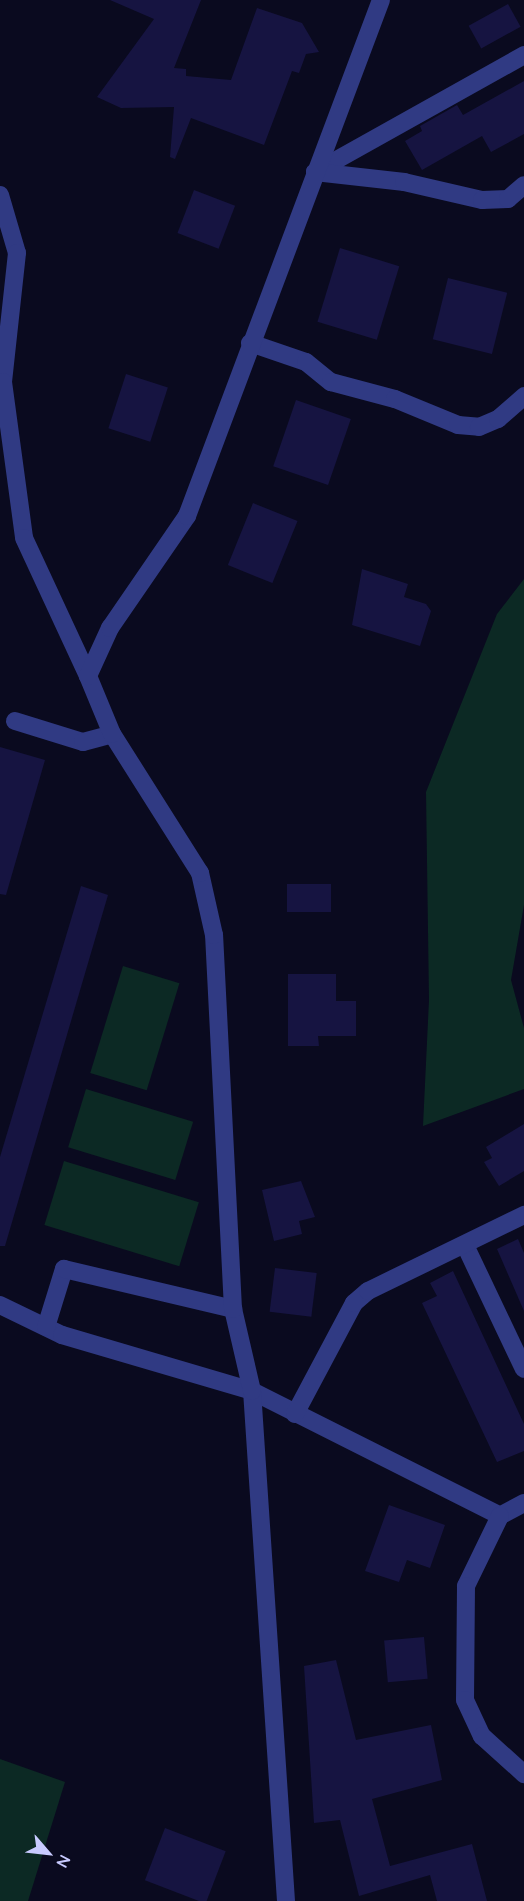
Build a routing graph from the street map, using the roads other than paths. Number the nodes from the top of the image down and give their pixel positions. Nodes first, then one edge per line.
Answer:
1 (381, 0) edge
2 (524, 55) edge
3 (315, 172) junction
4 (524, 185) edge
5 (0, 195) edge
6 (250, 343) junction
7 (524, 396) edge
8 (87, 675) junction
9 (15, 721) dead end
10 (112, 734) junction
11 (524, 1215) edge
12 (465, 1245) junction
13 (0, 1305) edge
14 (233, 1309) junction
15 (46, 1327) junction
16 (524, 1369) edge
17 (252, 1391) junction
18 (296, 1414) junction
19 (524, 1503) edge
20 (500, 1516) junction
21 (524, 1774) edge
22 (286, 1901) edge

1 - 3 street
2 - 3 street
3 - 4 street
3 - 6 street
5 - 8 street
6 - 7 street
6 - 8 street
8 - 10 street
9 - 10 street
10 - 14 street
11 - 12 street
12 - 16 street
12 - 18 street
13 - 15 street
14 - 15 street
14 - 17 street
15 - 17 street
17 - 18 street
17 - 22 street
18 - 20 street
19 - 20 street
20 - 21 street

